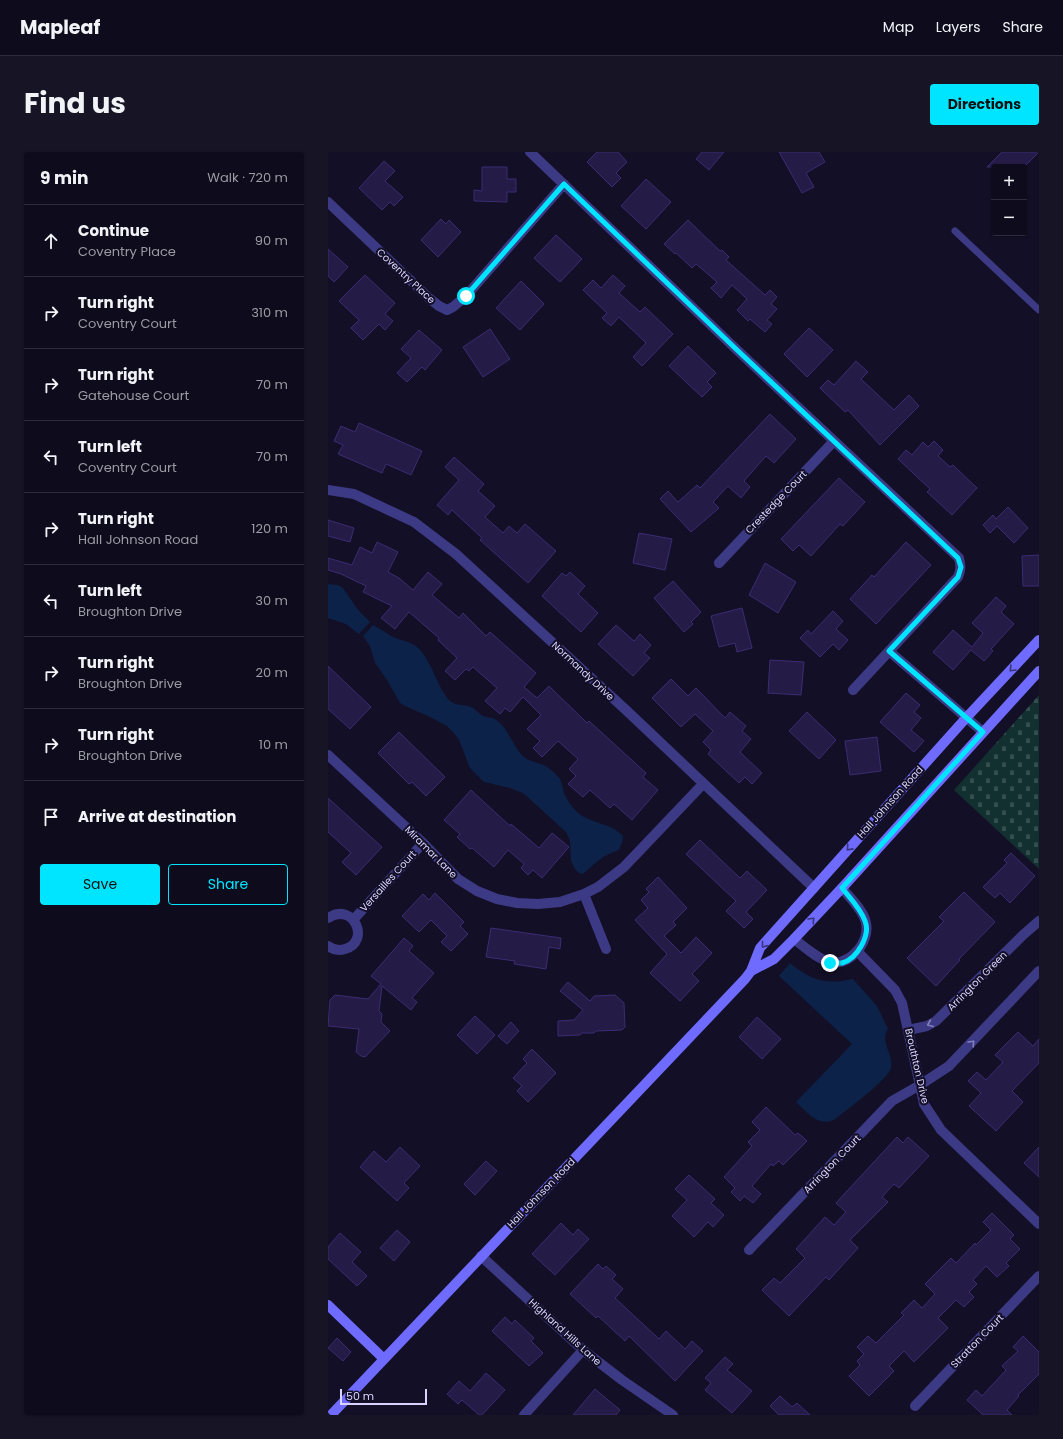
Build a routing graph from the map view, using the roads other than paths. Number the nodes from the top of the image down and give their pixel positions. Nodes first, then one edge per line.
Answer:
1 (530, 152) edge
2 (564, 184) junction
3 (328, 202) edge
4 (955, 231) dead end
5 (1039, 310) edge
6 (834, 441) junction
7 (328, 490) edge
8 (719, 563) dead end
9 (1039, 640) edge
10 (889, 651) junction
11 (1039, 671) edge
12 (853, 690) dead end
13 (966, 718) junction
14 (983, 732) junction
15 (328, 755) edge
16 (703, 784) junction
17 (423, 843) junction
18 (814, 888) junction
19 (842, 888) junction
20 (584, 894) junction
21 (328, 918) edge
22 (354, 919) junction
23 (1039, 921) edge
24 (794, 939) junction
25 (328, 946) edge
26 (606, 949) dead end
27 (857, 951) junction
28 (751, 971) junction
29 (1039, 972) edge
30 (908, 1030) junction
31 (920, 1085) junction
32 (1039, 1224) edge
33 (749, 1250) dead end
34 (481, 1256) junction
35 (1039, 1276) edge
36 (328, 1305) edge
37 (583, 1350) junction
38 (384, 1359) junction
39 (915, 1406) dead end
40 (331, 1415) edge
41 (524, 1415) edge
42 (673, 1415) edge

1 - 2 street
2 - 3 street, Coventry Place
2 - 6 street
4 - 5 lane
6 - 8 street, Crestedge Court
6 - 10 street
7 - 16 street, Normandy Drive
9 -> 13 main road, Hall Johnson Road
10 - 12 street
10 - 13 street
11 - 14 main road, Hall Johnson Road
13 - 14 street
13 -> 18 main road, Hall Johnson Road
14 - 19 main road, Hall Johnson Road
15 - 17 street, Miramar Lane
16 - 18 street, Normandy Drive
16 - 20 street, Miramar Lane
17 - 20 street, Miramar Lane
17 - 22 street, Versailles Court
18 -> 28 main road, Hall Johnson Road
24 -> 19 main road, Hall Johnson Road
19 - 27 street
20 - 26 street
21 - 22 street, Versailles Court
22 - 25 street, Versailles Court
23 -> 30 street, Arrington Green
24 - 27 street
24 - 28 main road, Hall Johnson Road
27 - 30 street, Brouthton Drive
28 - 34 main road, Hall Johnson Road
31 -> 29 street
30 - 31 street, Brouthton Drive
31 - 32 street, Brouthton Drive
31 - 33 street, Arrington Court
34 - 37 street, Highland Hills Lane
34 - 38 main road, Hall Johnson Road
35 - 39 street, Stratton Court
36 - 38 main road
37 - 41 street
37 - 42 street, Highland Hills Lane
38 - 40 main road, Hall Johnson Road

